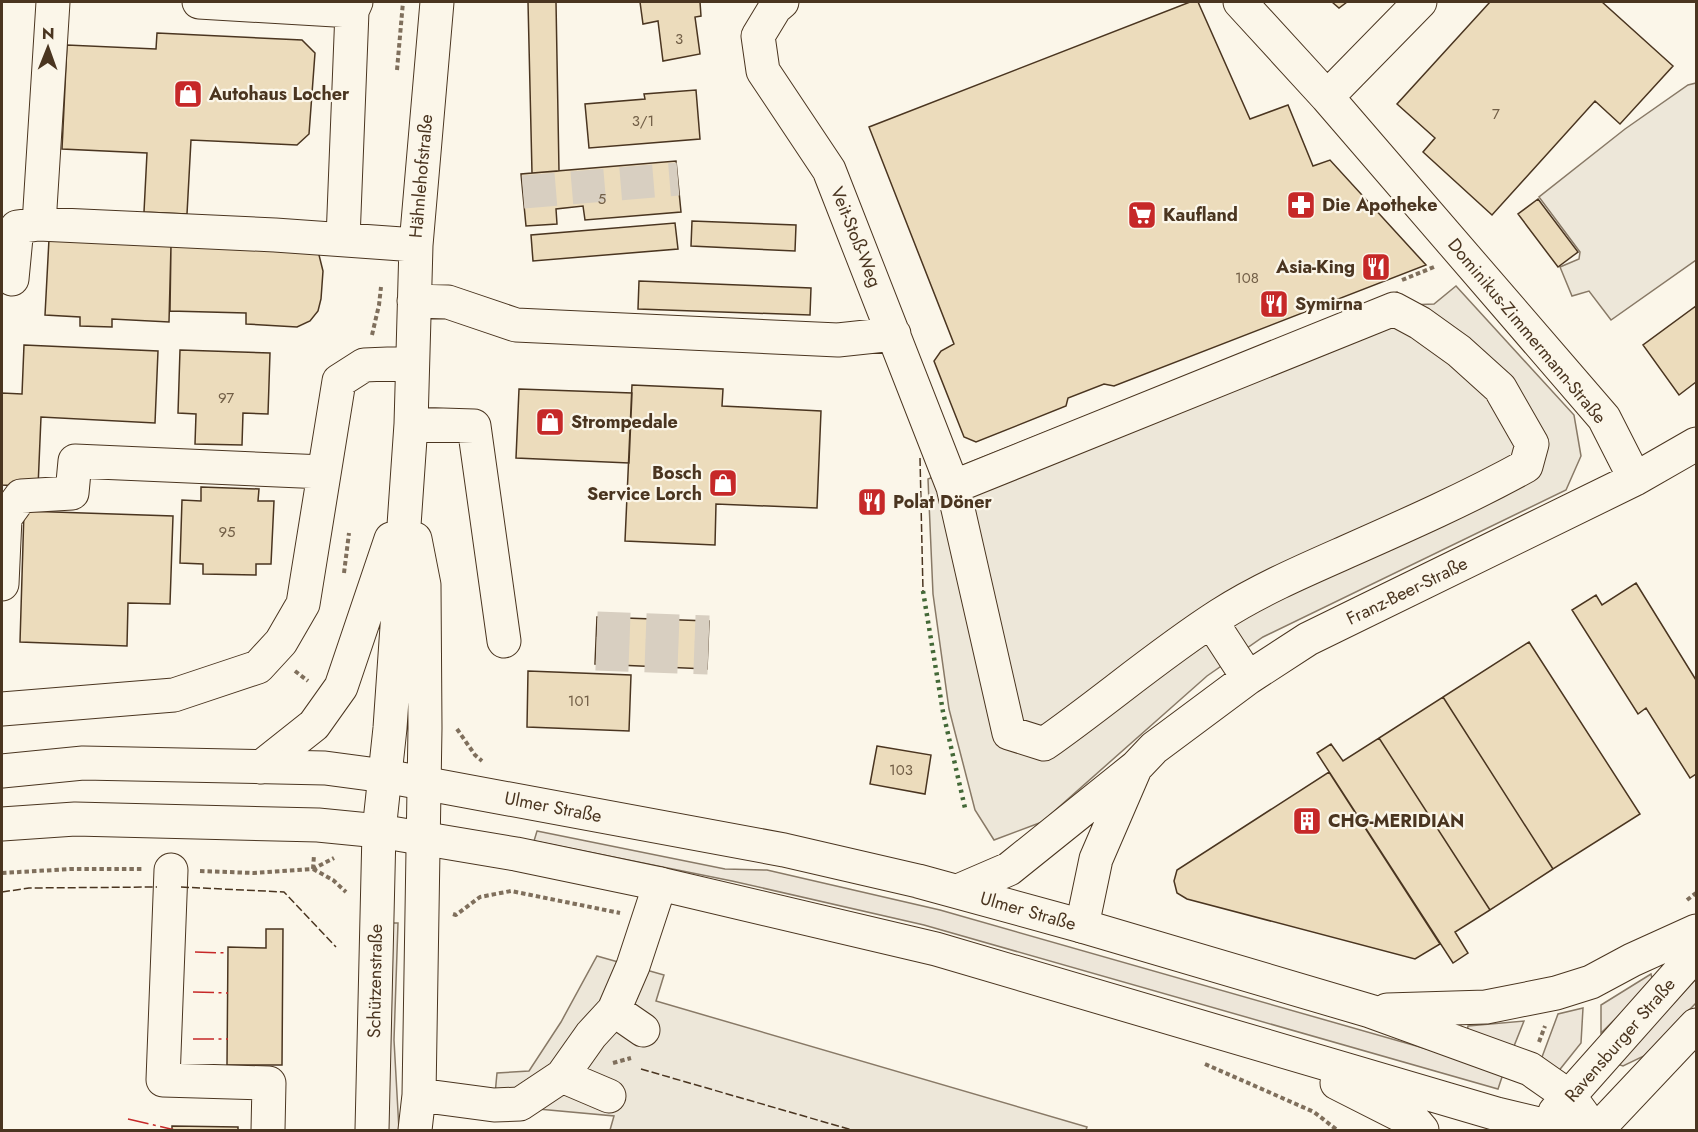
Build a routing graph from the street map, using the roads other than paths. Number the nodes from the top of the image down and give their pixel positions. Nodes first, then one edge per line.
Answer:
1 (53, 2) edge
2 (199, 2) edge
3 (437, 2) edge
4 (782, 2) edge
5 (1240, 2) edge
6 (1420, 2) edge
7 (354, 6) edge
8 (1327, 97) junction
9 (39, 224) junction
10 (343, 239) junction
11 (416, 245) junction
12 (12, 279) dead end
13 (414, 301) junction
14 (894, 334) junction
15 (412, 357) junction
16 (411, 424) junction
17 (1696, 444) edge
18 (324, 472) junction
19 (1635, 479) junction
20 (953, 486) junction
21 (406, 495) junction
22 (2, 584) edge
23 (1212, 621) junction
24 (504, 641) dead end
25 (1248, 678) junction
26 (2, 709) edge
27 (261, 767) junction
28 (1136, 767) junction
29 (2, 771) edge
30 (385, 776) junction
31 (425, 783) junction
32 (2, 824) edge
33 (379, 831) junction
34 (424, 838) junction
35 (171, 870) road end
36 (660, 884) junction
37 (958, 891) junction
38 (1082, 926) junction
39 (1696, 931) edge
40 (1696, 948) edge
41 (614, 1010) junction
42 (1370, 1011) junction
43 (1696, 1025) edge
44 (638, 1044) road end
45 (1263, 1046) junction
46 (562, 1076) junction
47 (419, 1095) junction
48 (609, 1096) dead end
49 (1570, 1097) junction
50 (1542, 1128) edge
51 (268, 1131) edge
52 (372, 1131) edge
53 (415, 1131) edge
54 (1422, 1131) edge
55 (1580, 1131) edge
56 (1595, 1131) edge

1 - 9 main road
2 - 7 main road
3 - 11 main road, Hähnlehofstraße
4 - 14 main road, Veit-Stoß-Weg
5 - 8 main road, Dominikus-Zimmermann-Straße
6 - 8 main road
7 - 10 main road
8 - 19 main road, Dominikus-Zimmermann-Straße
9 - 10 main road
9 - 12 main road
10 - 11 main road
11 - 13 main road, Hähnlehofstraße
13 - 14 main road
13 - 15 main road, Hähnlehofstraße
14 - 20 main road, Veit-Stoß-Weg
15 - 16 main road
15 - 18 main road
16 - 21 main road
16 - 24 main road
17 - 19 main road, Franz-Beer-Straße
18 - 22 main road
18 - 26 main road
19 - 25 main road, Franz-Beer-Straße
20 - 23 main road, Veit-Stoß-Weg
20 - 23 main road
21 - 27 main road
21 - 30 main road
21 - 31 main road
23 - 25 main road
25 - 28 main road, Franz-Beer-Straße
27 - 29 main road, Ulmer Straße
27 - 30 main road, Ulmer Straße
28 - 37 main road, Franz-Beer-Straße
28 - 38 main road, Franz-Beer-Straße
30 - 31 main road, Ulmer Straße
30 - 33 main road
31 - 34 main road
31 - 37 main road, Ulmer Straße
32 - 33 main road
33 - 34 main road
33 - 52 main road, Schützenstraße
34 - 36 main road
34 - 47 main road
35 - 51 main road
36 - 41 main road
36 - 45 main road
37 - 38 main road, Ulmer Straße
38 - 42 main road, Ulmer Straße
39 - 42 main road
40 - 49 main road, Ravensburger Straße
41 - 44 main road
41 - 46 main road
42 - 49 main road, Ulmer Straße
43 - 56 main road
45 - 50 main road
45 - 54 main road
46 - 47 main road
46 - 48 main road
47 - 53 main road
49 - 50 main road, Ravensburger Straße
49 - 56 main road, Ulmer Straße
50 - 55 main road

